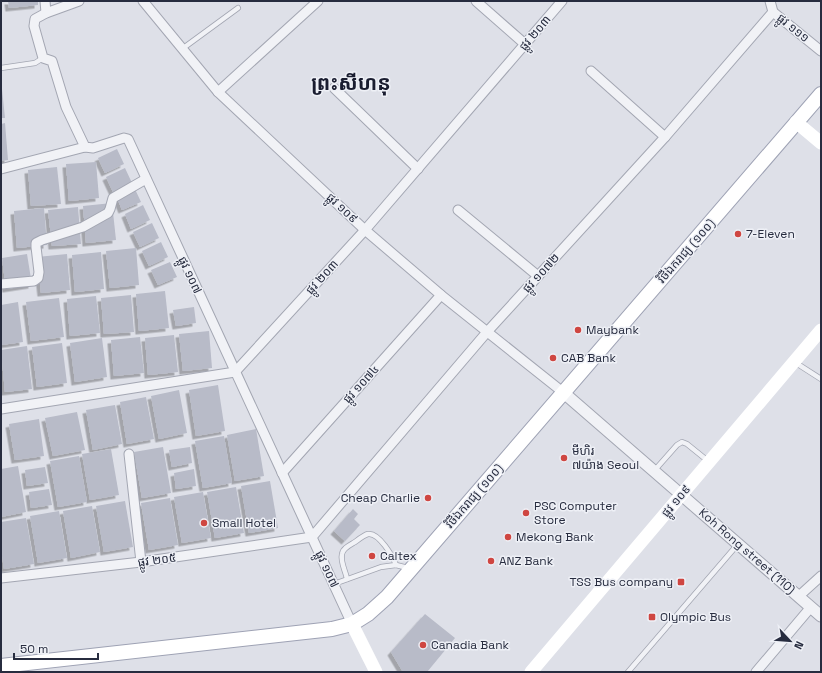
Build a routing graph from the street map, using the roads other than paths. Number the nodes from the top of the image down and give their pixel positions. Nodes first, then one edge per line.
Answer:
1 (44, 1) edge
2 (79, 1) edge
3 (143, 1) edge
4 (318, 1) edge
5 (476, 1) edge
6 (562, 1) edge
7 (770, 1) edge
8 (238, 8) dead end
9 (773, 12) junction
10 (46, 13) junction
11 (526, 45) junction
12 (182, 49) junction
13 (821, 51) edge
14 (43, 58) junction
15 (1, 68) edge
16 (592, 71) dead end
17 (334, 88) dead end
18 (218, 92) junction
19 (821, 94) edge
20 (796, 122) junction
21 (665, 137) junction
22 (821, 143) edge
23 (85, 147) junction
24 (1, 169) edge
25 (418, 169) junction
26 (146, 179) junction
27 (458, 210) dead end
28 (365, 230) junction
29 (538, 276) junction
30 (1, 284) edge
31 (441, 295) junction
32 (821, 330) edge
33 (487, 332) junction
34 (794, 362) junction
35 (236, 372) junction
36 (821, 379) edge
37 (564, 393) junction
38 (1, 409) edge
39 (129, 454) dead end
40 (709, 462) junction
41 (654, 471) junction
42 (282, 473) junction
43 (681, 495) junction
44 (312, 537) junction
45 (738, 544) junction
46 (142, 562) junction
47 (396, 566) junction
48 (412, 569) junction
49 (821, 576) edge
50 (1, 578) edge
51 (347, 579) junction
52 (334, 584) junction
53 (799, 596) junction
54 (811, 607) junction
55 (821, 616) edge
56 (352, 624) junction
57 (1, 666) edge
58 (376, 672) edge
59 (531, 672) edge
60 (628, 672) edge
61 (756, 672) edge

1 - 10 street
2 - 10 street
3 - 12 street, ផ្លូវ ១០៩
4 - 18 street
5 - 11 street
6 - 11 street, ផ្លូវ ២០៣
7 - 9 street, ផ្លូវ ១១១
8 - 12 lane
9 - 13 street, ផ្លូវ ១១១
9 - 21 street, ផ្លូវ ១០៧២
10 - 14 street
11 - 25 street, ផ្លូវ ២០៣
12 - 18 street, ផ្លូវ ១០៩
14 - 15 lane
14 - 23 street
16 - 21 street
17 - 25 street
18 - 28 street, ផ្លូវ ១០៩
19 - 20 main road, វិថីឯករាជ្យ (១០០)
20 - 22 main road
20 - 37 main road, វិថីឯករាជ្យ (១០០)
21 - 29 street, ផ្លូវ ១០៧២
23 - 24 street
23 - 26 street, ផ្លូវ ១០៧
25 - 28 street, ផ្លូវ ២០៣
26 - 30 street
26 - 35 street, ផ្លូវ ១០៧
27 - 29 street
28 - 31 street, ផ្លូវ ១០៩
28 - 35 street, ផ្លូវ ២០៣
29 - 33 street, ផ្លូវ ១០៧២
31 - 33 street, ផ្លូវ ១០៩
31 - 42 street, ផ្លូវ ១០៧៤
32 - 34 main road, ផ្លូវ ១០៩
33 - 37 street, ផ្លូវ ១០៩
33 - 44 street, ផ្លូវ ១០៧២
34 - 36 lane
34 - 40 main road, ផ្លូវ ១០៩
35 - 38 street
35 - 42 street, ផ្លូវ ១០៧
37 - 41 street, Koh Rong street (110)
37 - 48 main road, វិថីឯករាជ្យ (១០០)
39 - 46 street
40 - 41 lane
40 - 43 main road, ផ្លូវ ១០៩
41 - 43 street, Koh Rong street (110)
42 - 44 street, ផ្លូវ ១០៧
43 - 45 street, Koh Rong street (110)
43 - 59 main road, ផ្លូវ ១០៩
44 - 46 street, ផ្លូវ ២០៥
44 - 52 street, ផ្លូវ ១០៧
45 - 53 street, Koh Rong street (110)
45 - 60 lane
46 - 50 street, ផ្លូវ ២០៥
47 - 48 lane
47 - 51 lane
47 - 51 lane
48 - 56 main road, វិថីឯករាជ្យ (១០០)
49 - 53 street
51 - 52 lane
52 - 56 street, ផ្លូវ ១០៧
53 - 54 street, Koh Rong street (110)
54 - 55 street, Koh Rong street (110)
54 - 61 street
56 - 57 main road, វិថីឯករាជ្យ (១០០)
56 - 58 main road

